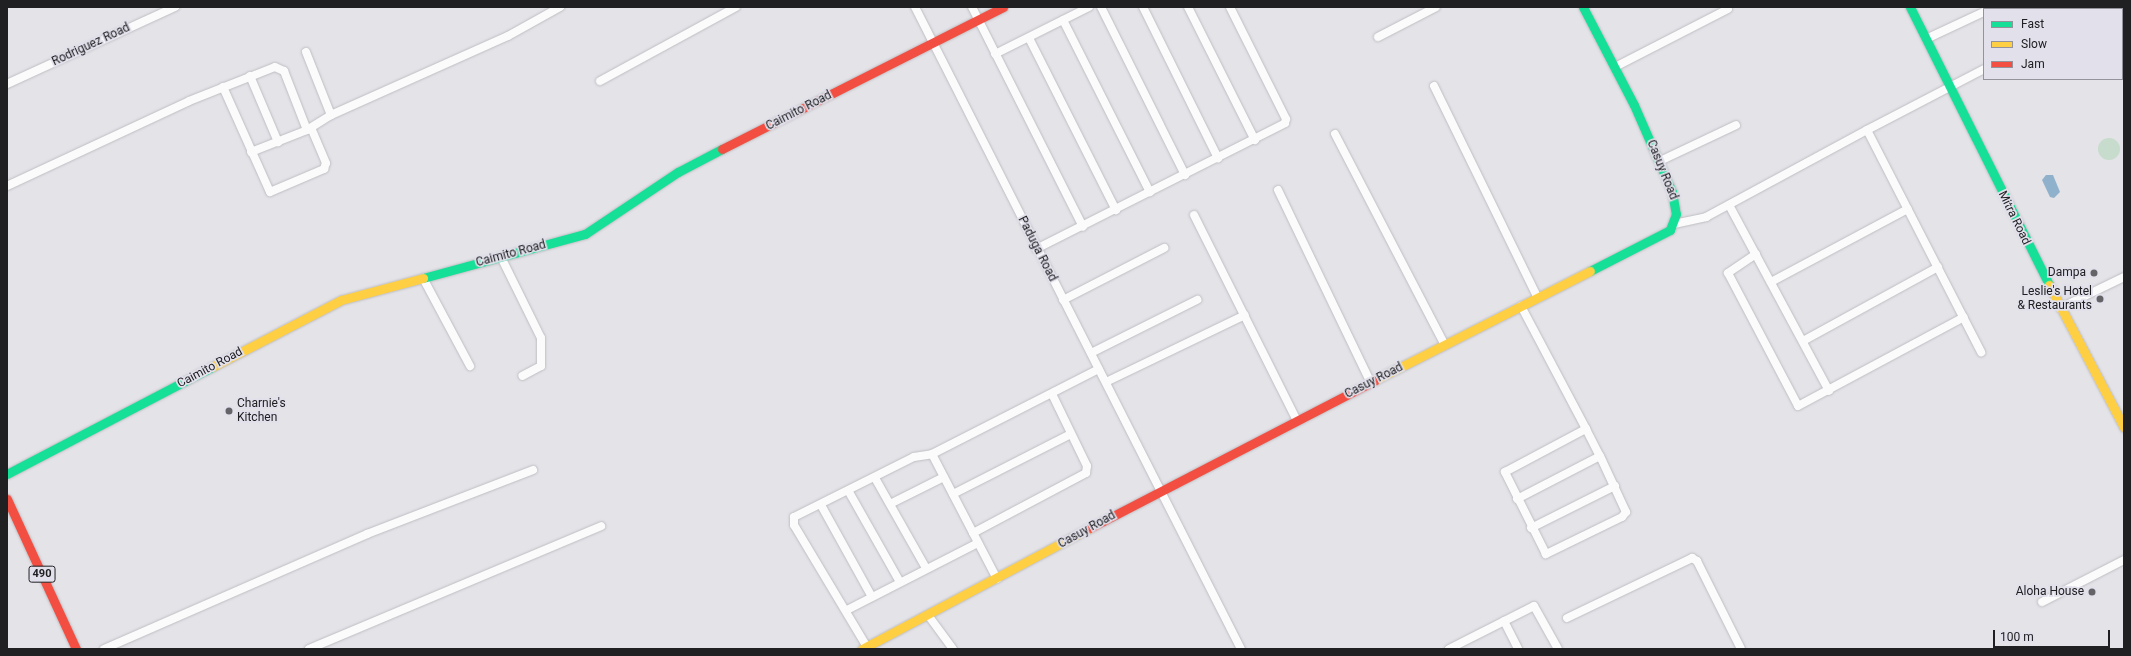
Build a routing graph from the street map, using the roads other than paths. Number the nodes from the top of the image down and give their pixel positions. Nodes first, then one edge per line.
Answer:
1 (175, 7) edge
2 (560, 7) edge
3 (736, 7) edge
4 (915, 7) edge
5 (972, 7) edge
6 (1003, 7) edge
7 (1089, 7) edge
8 (1101, 7) edge
9 (1143, 7) edge
10 (1188, 7) edge
11 (1230, 7) edge
12 (1436, 7) edge
13 (1583, 7) edge
14 (1910, 7) edge
15 (1728, 9) dead end
16 (1983, 12) edge
17 (978, 19) junction
18 (1064, 20) junction
19 (1378, 37) dead end
20 (1029, 38) junction
21 (1926, 39) junction
22 (933, 43) junction
23 (306, 52) dead end
24 (995, 54) junction
25 (1615, 67) junction
26 (1983, 69) edge
27 (250, 76) junction
28 (600, 81) dead end
29 (7, 84) edge
30 (1434, 86) dead end
31 (1949, 86) junction
32 (223, 87) junction
33 (331, 116) junction
34 (1736, 125) dead end
35 (309, 129) junction
36 (1867, 130) junction
37 (1335, 134) dead end
38 (1255, 140) junction
39 (278, 142) junction
40 (251, 152) junction
41 (1218, 158) junction
42 (1660, 161) junction
43 (1185, 175) junction
44 (7, 186) edge
45 (1278, 190) dead end
46 (1150, 192) junction
47 (1730, 205) junction
48 (1908, 209) junction
49 (1116, 210) junction
50 (1194, 215) dead end
51 (1674, 224) junction
52 (1083, 227) junction
53 (1164, 248) dead end
54 (1036, 249) junction
55 (1756, 254) junction
56 (501, 257) junction
57 (1938, 267) junction
58 (423, 278) junction
59 (2124, 278) edge
60 (1771, 282) junction
61 (1538, 298) junction
62 (1063, 300) junction
63 (1197, 300) dead end
64 (1521, 306) junction
65 (2060, 308) junction
66 (1245, 315) junction
67 (1964, 318) junction
68 (1803, 341) junction
69 (1445, 345) junction
70 (1981, 352) dead end
71 (1091, 353) junction
72 (470, 366) dead end
73 (1099, 369) junction
74 (522, 376) dead end
75 (1106, 382) junction
76 (1371, 383) junction
77 (1829, 391) junction
78 (1052, 394) junction
79 (1297, 421) junction
80 (2124, 427) edge
81 (1586, 429) junction
82 (1071, 434) junction
83 (932, 454) junction
84 (1600, 456) junction
85 (533, 470) dead end
86 (7, 474) edge
87 (944, 476) junction
88 (875, 478) junction
89 (1615, 486) junction
90 (1160, 490) junction
91 (849, 492) junction
92 (953, 494) junction
93 (7, 499) edge
94 (1517, 499) junction
95 (890, 504) junction
96 (820, 505) junction
97 (601, 526) dead end
98 (1531, 528) junction
99 (973, 533) junction
100 (978, 543) junction
101 (2124, 560) edge
102 (926, 568) junction
103 (997, 579) junction
104 (900, 582) junction
105 (872, 597) junction
106 (2042, 602) dead end
107 (847, 610) junction
108 (928, 615) junction
109 (1566, 618) dead end
110 (1504, 621) junction
111 (865, 648) edge
112 (76, 649) edge
113 (104, 649) edge
114 (309, 649) edge
115 (953, 649) edge
116 (1241, 649) edge
117 (1449, 649) edge
118 (1518, 649) edge
119 (1558, 649) edge
120 (1741, 649) edge

1 - 29 street, Rodriguez Road
2 - 33 street
3 - 28 street
4 - 22 street, Paduga Road
5 - 17 street
6 - 17 street, Caimito Road
7 - 18 street
8 - 43 street
9 - 41 street
10 - 38 street
11 - 38 street
12 - 19 street
13 - 25 street, Casuy Road
14 - 21 street, Mitra Road
15 - 25 street
16 - 21 street
17 - 22 street, Caimito Road
17 - 24 street
18 - 20 street
18 - 46 street
20 - 24 street
20 - 49 street
21 - 31 street, Mitra Road
22 - 54 street, Paduga Road
22 - 56 street, Caimito Road
23 - 33 street
24 - 52 street
25 - 42 street, Casuy Road
26 - 31 street
27 - 32 street
27 - 35 street
27 - 39 street
30 - 61 street
31 - 36 street
31 - 65 street, Mitra Road
32 - 40 street
32 - 44 street
33 - 35 street
34 - 42 street
35 - 39 street
35 - 40 street
36 - 47 street
36 - 48 street
37 - 69 street
38 - 41 street
39 - 40 street
41 - 43 street
42 - 51 street, Casuy Road
43 - 46 street
45 - 76 street
46 - 49 street
47 - 51 street
47 - 55 street
48 - 57 street
48 - 60 street
49 - 52 street
50 - 66 street
51 - 61 street, Casuy Road
52 - 54 street
53 - 62 street
54 - 62 street, Paduga Road
55 - 60 street
55 - 77 street
56 - 58 street, Caimito Road
56 - 74 street
57 - 67 street
57 - 68 street
58 - 72 street
58 - 86 street, Caimito Road
59 - 65 street
60 - 68 street
61 - 64 street, Casuy Road
62 - 71 street, Paduga Road
63 - 71 street
64 - 69 street, Casuy Road
64 - 81 street
65 - 80 street, Mitra Road
66 - 75 street
66 - 79 street
67 - 70 street
67 - 77 street
68 - 77 street
69 - 76 street, Casuy Road
71 - 73 street, Paduga Road
73 - 75 street, Paduga Road
73 - 78 street
75 - 90 street, Paduga Road
76 - 79 street, Casuy Road
78 - 82 street
78 - 83 street
79 - 90 street, Casuy Road
81 - 84 street
81 - 94 street
82 - 92 street
82 - 99 street
83 - 87 street
83 - 88 street
84 - 89 street
84 - 94 street
85 - 113 street
87 - 92 street
87 - 95 street
88 - 91 street
88 - 95 street
89 - 98 street
89 - 98 street
90 - 103 street, Casuy Road
90 - 116 street, Paduga Road
91 - 96 street
91 - 104 street
92 - 99 street
93 - 112 street, 490
94 - 98 street
95 - 102 street
96 - 105 street
96 - 107 street
97 - 114 street
99 - 100 street
100 - 102 street
100 - 103 street
101 - 106 street
102 - 104 street
103 - 108 street, Casuy Road
104 - 105 street
105 - 107 street
107 - 111 street
108 - 111 street, Casuy Road
108 - 115 street
109 - 120 street
110 - 117 street
110 - 118 street
110 - 119 street

